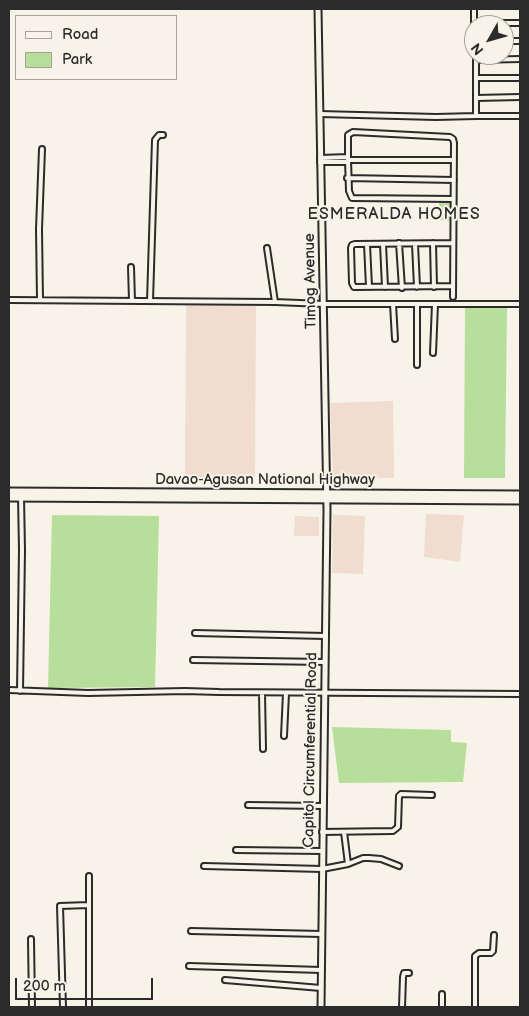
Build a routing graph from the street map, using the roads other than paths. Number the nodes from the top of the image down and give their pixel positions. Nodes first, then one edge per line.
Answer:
1 (318, 9) edge
2 (476, 65) edge
3 (476, 78) junction
4 (520, 78) edge
5 (520, 97) edge
6 (476, 98) junction
7 (320, 114) junction
8 (476, 116) junction
9 (520, 116) edge
10 (163, 135) dead end
11 (42, 149) dead end
12 (320, 160) junction
13 (348, 160) junction
14 (454, 160) junction
15 (347, 178) junction
16 (454, 180) junction
17 (454, 199) junction
18 (399, 243) junction
19 (433, 243) junction
20 (453, 243) junction
21 (367, 244) junction
22 (383, 244) junction
23 (415, 244) junction
24 (267, 248) dead end
25 (131, 267) dead end
26 (453, 286) junction
27 (385, 287) junction
28 (418, 287) junction
29 (434, 287) junction
30 (369, 288) junction
31 (402, 288) junction
32 (453, 297) dead end
33 (9, 300) edge
34 (40, 300) junction
35 (132, 301) junction
36 (150, 302) junction
37 (275, 302) junction
38 (324, 304) junction
39 (393, 304) junction
40 (417, 304) junction
41 (435, 304) junction
42 (520, 304) edge
43 (395, 338) dead end
44 (433, 353) dead end
45 (417, 365) dead end
46 (9, 492) edge
47 (39, 494) junction
48 (520, 495) edge
49 (327, 496) junction
50 (9, 497) edge
51 (21, 497) junction
52 (416, 497) junction
53 (520, 500) edge
54 (195, 632) dead end
55 (325, 636) junction
56 (193, 660) dead end
57 (325, 662) junction
58 (9, 690) edge
59 (20, 691) junction
60 (262, 693) junction
61 (286, 693) junction
62 (325, 693) junction
63 (520, 694) edge
64 (284, 736) dead end
65 (263, 749) dead end
66 (432, 795) dead end
67 (248, 806) dead end
68 (323, 806) junction
69 (322, 832) junction
70 (344, 832) junction
71 (236, 850) dead end
72 (322, 851) junction
73 (348, 864) junction
74 (204, 866) dead end
75 (399, 866) dead end
76 (322, 869) junction
77 (89, 876) dead end
78 (89, 905) junction
79 (191, 932) dead end
80 (321, 934) junction
81 (494, 935) dead end
82 (31, 939) dead end
83 (189, 966) dead end
84 (321, 970) junction
85 (409, 973) dead end
86 (225, 980) dead end
87 (321, 988) junction
88 (442, 994) dead end
89 (32, 1007) edge
90 (63, 1007) edge
91 (90, 1007) edge
92 (321, 1007) edge
93 (402, 1007) edge
94 (442, 1007) edge
95 (475, 1007) edge

1 - 7 main road, Timog Avenue
2 - 3 street
3 - 4 street
3 - 6 street
5 - 6 street
6 - 8 street
7 - 8 street
7 - 12 main road, Timog Avenue
8 - 9 street
10 - 36 street
11 - 34 street
12 - 13 street
12 - 38 main road, Timog Avenue
13 - 14 street
13 - 14 street
13 - 15 street
14 - 16 street
15 - 16 street
15 - 17 street
16 - 17 street
17 - 20 street
18 - 22 street
18 - 23 street
18 - 31 street
19 - 20 street
19 - 23 street
19 - 29 street
20 - 26 street
21 - 22 street
21 - 30 street
21 - 30 street
22 - 27 street
23 - 28 street
24 - 37 street
25 - 35 street
26 - 29 street
26 - 32 street
27 - 30 street
27 - 31 street
28 - 29 street
28 - 31 street
33 - 34 street
34 - 35 street
35 - 36 street
36 - 37 street
37 - 38 street
38 - 39 street
38 - 49 main road, Timog Avenue
39 - 40 street
39 - 43 street
40 - 41 street
40 - 45 street
41 - 42 street
41 - 44 street
46 - 47 highway, Davao-Agusan National Highway
47 - 49 highway, Davao-Agusan National Highway
47 - 51 highway, Davao-Agusan National Highway
48 - 52 highway, Davao-Agusan National Highway
49 - 52 highway, Davao-Agusan National Highway
49 - 55 main road, Capitol Circumferential Road
50 - 51 highway, Davao-Agusan National Highway
51 - 59 street
52 - 53 highway, Davao-Agusan National Highway
54 - 55 street
55 - 57 main road, Capitol Circumferential Road
56 - 57 street
57 - 62 main road, Capitol Circumferential Road
58 - 59 street
59 - 60 street
60 - 61 street
60 - 65 street
61 - 62 street
61 - 64 street
62 - 63 street
62 - 68 main road, Capitol Circumferential Road
66 - 70 street
67 - 68 street
68 - 69 main road, Capitol Circumferential Road
69 - 70 street
69 - 72 main road, Capitol Circumferential Road
70 - 73 street
71 - 72 street
72 - 76 main road, Capitol Circumferential Road
73 - 75 street
73 - 76 street
74 - 76 street
76 - 80 main road, Capitol Circumferential Road
77 - 78 street
78 - 90 street
78 - 91 street
79 - 80 street
80 - 84 main road, Capitol Circumferential Road
81 - 95 street
82 - 89 street
83 - 84 street
84 - 87 main road, Capitol Circumferential Road
85 - 93 street
86 - 87 street
87 - 92 main road, Capitol Circumferential Road
88 - 94 street

